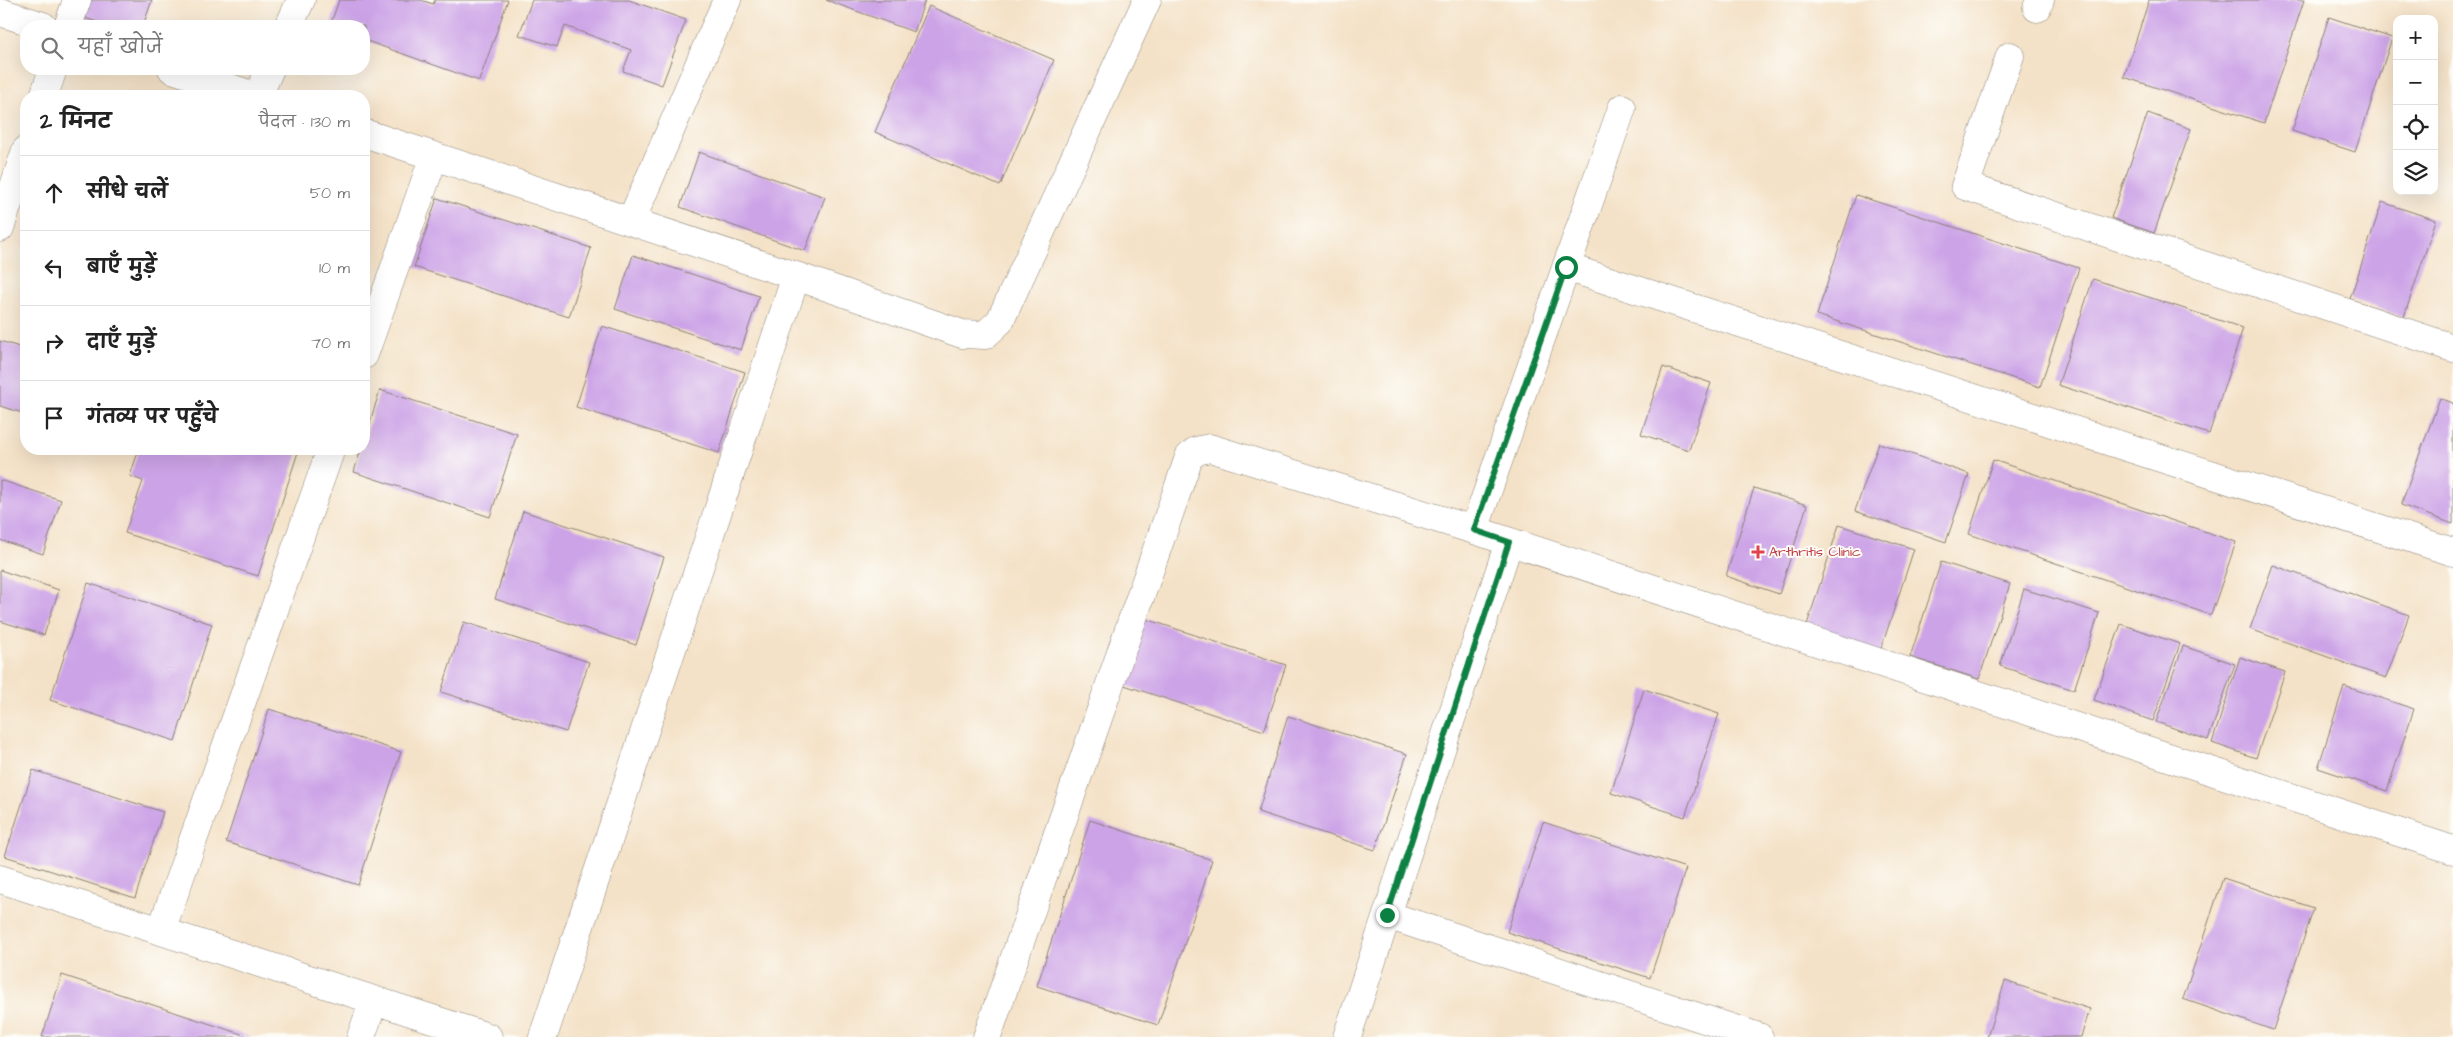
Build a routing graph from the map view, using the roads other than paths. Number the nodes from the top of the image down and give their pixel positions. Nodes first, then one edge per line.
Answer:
1 (77, 0) edge
2 (301, 0) edge
3 (727, 0) edge
4 (1147, 0) edge
5 (0, 12) edge
6 (25, 20) edge
7 (70, 20) edge
8 (292, 20) edge
9 (2010, 56) dead end
10 (52, 75) edge
11 (191, 75) edge
12 (267, 75) edge
13 (46, 90) edge
14 (237, 90) edge
15 (259, 90) edge
16 (1622, 108) dead end
17 (370, 134) edge
18 (434, 156) junction
19 (20, 168) edge
20 (631, 221) junction
21 (0, 228) edge
22 (1566, 267) junction
23 (796, 276) junction
24 (370, 338) edge
25 (2453, 348) edge
26 (329, 455) edge
27 (1474, 530) junction
28 (1509, 542) junction
29 (2453, 552) edge
30 (2453, 850) edge
31 (0, 879) edge
32 (1387, 915) junction
33 (161, 931) junction
34 (374, 1000) junction
35 (1709, 1029) edge
36 (361, 1037) edge
37 (488, 1037) edge
38 (543, 1037) edge
39 (986, 1037) edge
40 (1347, 1037) edge
41 (1759, 1037) edge

1 - 7 street
2 - 8 street
3 - 20 street
4 - 23 street
5 - 6 street
9 - 25 street
10 - 13 street
11 - 14 street
12 - 15 street
16 - 22 street
17 - 18 street
18 - 20 street
18 - 24 street
19 - 21 street
20 - 23 street
22 - 27 street
22 - 29 street
23 - 38 street
26 - 33 street
27 - 28 street
27 - 39 street
28 - 30 street
28 - 32 street
31 - 33 street
32 - 35 street
32 - 40 street
33 - 34 street
34 - 36 street
34 - 37 street
35 - 41 street

